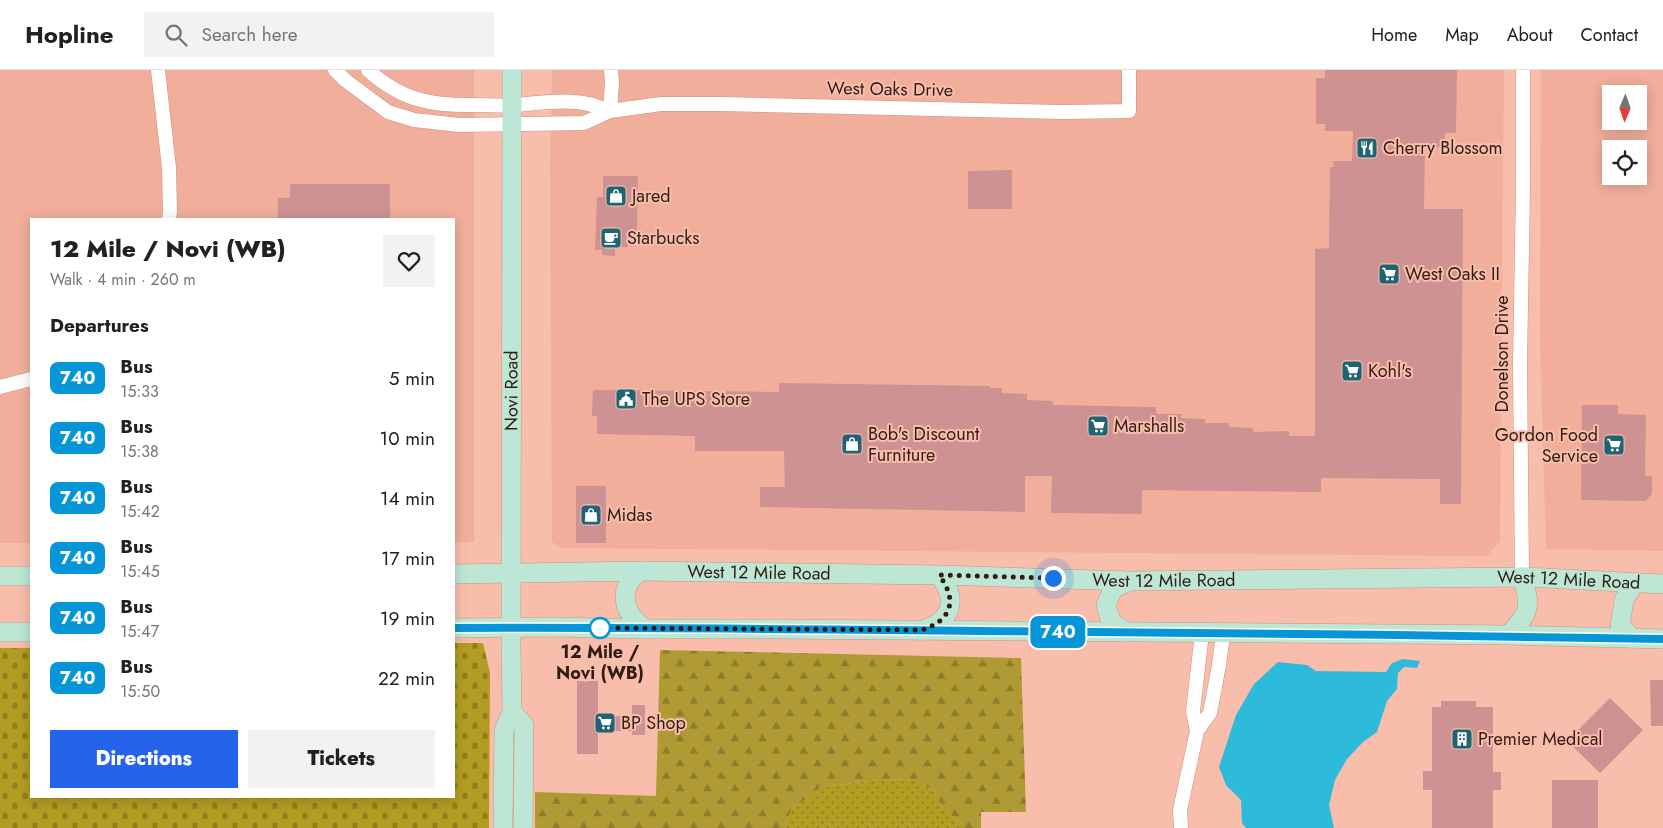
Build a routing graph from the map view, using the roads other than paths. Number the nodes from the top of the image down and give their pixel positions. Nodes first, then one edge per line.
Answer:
1 (158, 70) edge
2 (335, 70) edge
3 (368, 70) edge
4 (512, 70) edge
5 (611, 70) edge
6 (1129, 70) edge
7 (1523, 70) edge
8 (610, 111) junction
9 (512, 114) junction
10 (169, 218) edge
11 (30, 379) edge
12 (0, 387) edge
13 (641, 571) junction
14 (512, 573) junction
15 (455, 574) edge
16 (939, 575) junction
17 (0, 576) edge
18 (30, 576) edge
19 (1522, 578) junction
20 (1129, 581) junction
21 (1634, 584) junction
22 (1663, 584) edge
23 (455, 628) edge
24 (511, 628) junction
25 (644, 629) junction
26 (922, 630) junction
27 (0, 632) edge
28 (30, 632) edge
29 (1126, 632) junction
30 (1202, 633) junction
31 (1223, 634) junction
32 (1508, 636) junction
33 (1632, 638) junction
34 (1663, 639) edge
35 (512, 712) junction
36 (1197, 731) junction
37 (503, 828) edge
38 (523, 828) edge
39 (1181, 828) edge

1 - 10 street
2 - 9 street
3 - 9 street
4 - 9 main road, Novi Road
5 - 8 street
6 - 8 street, West Oaks Drive
7 - 19 street, Donelson Drive
8 - 9 street, West Oaks Drive
8 - 9 street, West Oaks Drive
9 - 14 main road, Novi Road
11 - 12 street
13 - 14 main road, West 12 Mile Road
13 - 16 main road, West 12 Mile Road
13 - 25 main road
14 - 15 main road, West 12 Mile Road
14 - 24 main road, Novi Road
16 - 20 main road, West 12 Mile Road
16 - 26 main road
17 - 18 main road
19 - 20 main road, West 12 Mile Road
19 - 21 main road, West 12 Mile Road
19 - 32 main road
20 - 29 main road
21 - 22 main road, West 12 Mile Road
21 - 33 main road
23 - 24 main road
24 - 25 main road
24 - 35 main road, Novi Road
25 - 26 main road
26 - 29 main road
27 - 28 main road
29 - 30 main road
30 - 31 main road
30 - 36 street
31 - 32 main road
31 - 36 street
32 - 33 main road
33 - 34 main road
35 - 37 main road, Novi Road
35 - 38 main road, Novi Road
36 - 39 street

